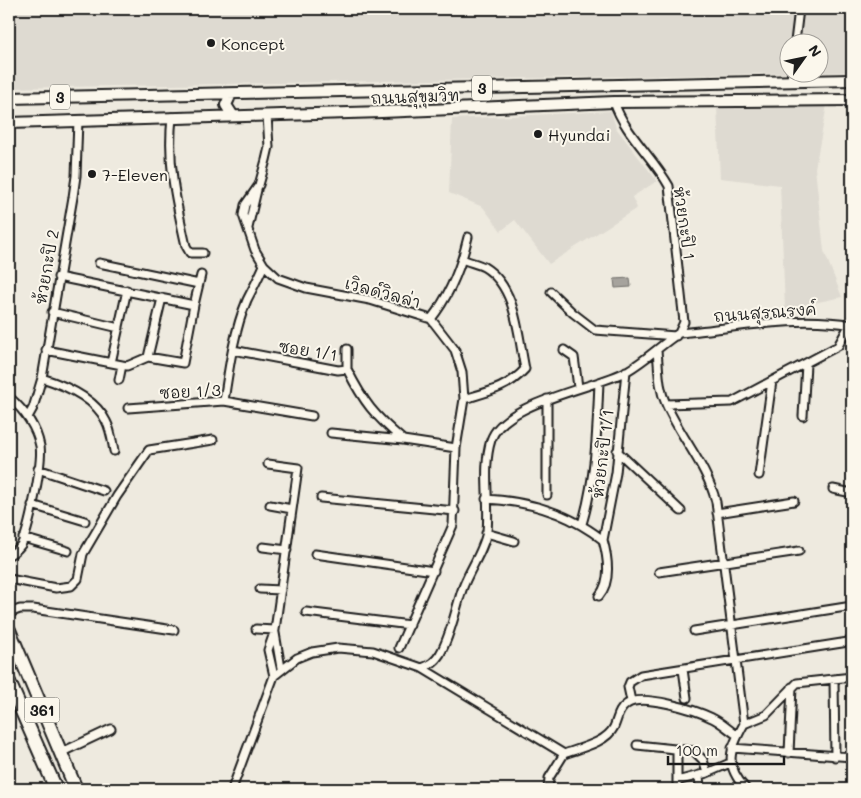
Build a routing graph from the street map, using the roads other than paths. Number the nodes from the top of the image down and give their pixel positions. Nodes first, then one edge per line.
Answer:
1 (799, 9) edge
2 (796, 32) edge
3 (778, 76) edge
4 (828, 78) edge
5 (852, 80) edge
6 (232, 94) junction
7 (9, 98) edge
8 (852, 100) edge
9 (614, 102) junction
10 (267, 115) junction
11 (233, 116) junction
12 (172, 117) junction
13 (78, 120) junction
14 (9, 123) edge
15 (468, 237) dead end
16 (202, 253) dead end
17 (462, 259) junction
18 (99, 263) dead end
19 (264, 265) junction
20 (201, 275) dead end
21 (58, 277) junction
22 (198, 284) junction
23 (127, 290) junction
24 (551, 292) dead end
25 (162, 298) junction
26 (194, 305) junction
27 (52, 312) junction
28 (431, 319) junction
29 (851, 325) edge
30 (119, 328) junction
31 (677, 334) junction
32 (347, 349) dead end
33 (46, 350) junction
34 (234, 350) junction
35 (564, 350) dead end
36 (658, 351) junction
37 (148, 357) junction
38 (111, 364) junction
39 (806, 364) junction
40 (122, 365) junction
41 (347, 369) junction
42 (626, 371) junction
43 (42, 378) junction
44 (119, 380) dead end
45 (772, 381) junction
46 (599, 382) junction
47 (578, 387) junction
48 (9, 397) edge
49 (464, 399) junction
50 (547, 399) junction
51 (224, 401) junction
52 (666, 404) junction
53 (128, 408) dead end
54 (312, 416) dead end
55 (802, 416) dead end
56 (28, 417) junction
57 (331, 432) dead end
58 (213, 440) dead end
59 (403, 440) junction
60 (456, 448) junction
61 (114, 451) dead end
62 (618, 451) junction
63 (268, 464) dead end
64 (38, 469) junction
65 (759, 474) dead end
66 (833, 489) dead end
67 (104, 491) dead end
68 (852, 493) edge
69 (547, 495) dead end
70 (320, 498) dead end
71 (486, 499) junction
72 (794, 501) dead end
73 (32, 505) junction
74 (270, 505) dead end
75 (292, 509) junction
76 (455, 511) junction
77 (681, 511) dead end
78 (718, 514) junction
79 (85, 521) dead end
80 (582, 524) junction
81 (486, 532) junction
82 (23, 538) junction
83 (603, 540) junction
84 (514, 541) dead end
85 (263, 547) dead end
86 (287, 550) junction
87 (68, 551) dead end
88 (799, 551) dead end
89 (315, 554) dead end
90 (9, 555) edge
91 (724, 562) junction
92 (434, 571) junction
93 (659, 572) dead end
94 (9, 580) edge
95 (260, 589) dead end
96 (281, 590) junction
97 (599, 596) dead end
98 (852, 606) edge
99 (306, 612) dead end
100 (9, 613) edge
101 (410, 625) junction
102 (732, 625) junction
103 (256, 629) dead end
104 (9, 630) edge
105 (174, 630) dead end
106 (275, 630) junction
107 (694, 631) dead end
108 (848, 642) dead end
109 (399, 648) dead end
110 (736, 660) junction
111 (281, 668) junction
112 (422, 668) junction
113 (683, 669) junction
114 (274, 676) junction
115 (852, 677) edge
116 (834, 679) junction
117 (9, 682) edge
118 (792, 687) junction
119 (687, 698) dead end
120 (631, 701) junction
121 (744, 724) junction
122 (111, 729) dead end
123 (738, 735) junction
124 (638, 745) dead end
125 (678, 748) junction
126 (732, 748) junction
127 (60, 753) junction
128 (789, 753) junction
129 (564, 754) junction
130 (835, 757) junction
131 (852, 757) edge
132 (730, 762) junction
133 (707, 773) junction
134 (700, 775) junction
135 (677, 781) junction
136 (56, 789) edge
137 (76, 789) edge
138 (232, 789) edge
139 (548, 789) edge
140 (677, 789) edge
141 (700, 789) edge
142 (746, 789) edge

1 - 2 street
3 - 6 main road, ถนนสุขุมวิท / 3
4 - 5 main road, ถนนสุขุมวิท / 3
6 - 7 main road, ถนนสุขุมวิท / 3
6 - 11 main road
8 - 9 main road, ถนนสุขุมวิท / 3
9 - 10 main road, ถนนสุขุมวิท / 3
9 - 31 street, ห้วยกะปิ 1
10 - 11 main road, ถนนสุขุมวิท / 3
10 - 19 street, เวิลด์วิลล่า
11 - 12 main road, ถนนสุขุมวิท / 3
12 - 13 main road, ถนนสุขุมวิท / 3
12 - 16 street
13 - 14 main road, ถนนสุขุมวิท / 3
13 - 21 street, ห้วยกะปิ 2
15 - 17 street
17 - 28 street
17 - 49 street
18 - 22 street
19 - 28 street, เวิลด์วิลล่า
19 - 34 street
20 - 22 street
21 - 23 street
21 - 27 street, ห้วยกะปิ 2
22 - 26 street
23 - 25 street
23 - 30 street
24 - 31 street, ถนนสุรณรงค์
25 - 26 street
25 - 37 street
26 - 37 street
27 - 30 street
27 - 33 street, ห้วยกะปิ 2
28 - 49 street, เวิลด์วิลล่า
29 - 31 street, ถนนสุรณรงค์
29 - 39 street
30 - 38 street
31 - 36 street
32 - 41 street
33 - 38 street
33 - 43 street, ห้วยกะปิ 2
34 - 41 street, ซอย 1/1
34 - 51 street
35 - 47 street
36 - 42 street
36 - 52 street
37 - 40 street
38 - 40 street
39 - 45 street
39 - 55 street
40 - 44 street
41 - 59 street, ซอย 1/1
42 - 46 street
42 - 62 street, ห้วยกะปิ 1/1
43 - 56 street, ห้วยกะปิ 2
43 - 61 street
45 - 52 street
45 - 65 street
46 - 47 street
46 - 80 street
47 - 50 street
48 - 56 street
49 - 60 street, เวิลด์วิลล่า
50 - 69 street
50 - 71 street
51 - 53 street, ซอย 1/3
51 - 54 street, ซอย 1/3
52 - 78 street
56 - 64 street
57 - 59 street
58 - 94 street
59 - 60 street
60 - 76 street, เวิลด์วิลล่า
62 - 77 street
62 - 83 street, ห้วยกะปิ 1/1
63 - 75 street
64 - 67 street
64 - 73 street
66 - 68 street
70 - 76 street
71 - 80 street
71 - 81 street
72 - 78 street
73 - 79 street
73 - 82 street
74 - 75 street
75 - 86 street
76 - 92 street, เวิลด์วิลล่า
78 - 91 street
80 - 83 street
81 - 84 street
81 - 112 street
82 - 87 street
82 - 90 street
83 - 97 street, ห้วยกะปิ 1/1
85 - 86 street
86 - 96 street
88 - 91 street
89 - 92 street
91 - 93 street
91 - 102 street
92 - 101 street, เวิลด์วิลล่า
95 - 96 street
96 - 106 street
98 - 102 street
99 - 101 street
100 - 105 street
101 - 109 street, เวิลด์วิลล่า
102 - 107 street
102 - 110 street
103 - 106 street
104 - 127 highway, 361
106 - 111 street
106 - 114 street
108 - 110 street
110 - 113 street
110 - 121 street
111 - 112 street
111 - 114 street
112 - 129 street
113 - 119 street
113 - 120 street
114 - 138 street
115 - 116 street
116 - 118 street
116 - 130 street
117 - 136 highway, 361
118 - 121 street
118 - 128 street
120 - 123 street
120 - 129 street
121 - 123 street
122 - 127 street
123 - 126 street
124 - 125 street
125 - 133 street
125 - 135 street
126 - 128 street
126 - 132 street
127 - 137 highway, 361
128 - 130 street
129 - 139 street
130 - 131 street
132 - 133 street
132 - 142 street
133 - 134 street
134 - 135 street
134 - 141 street
135 - 140 street

